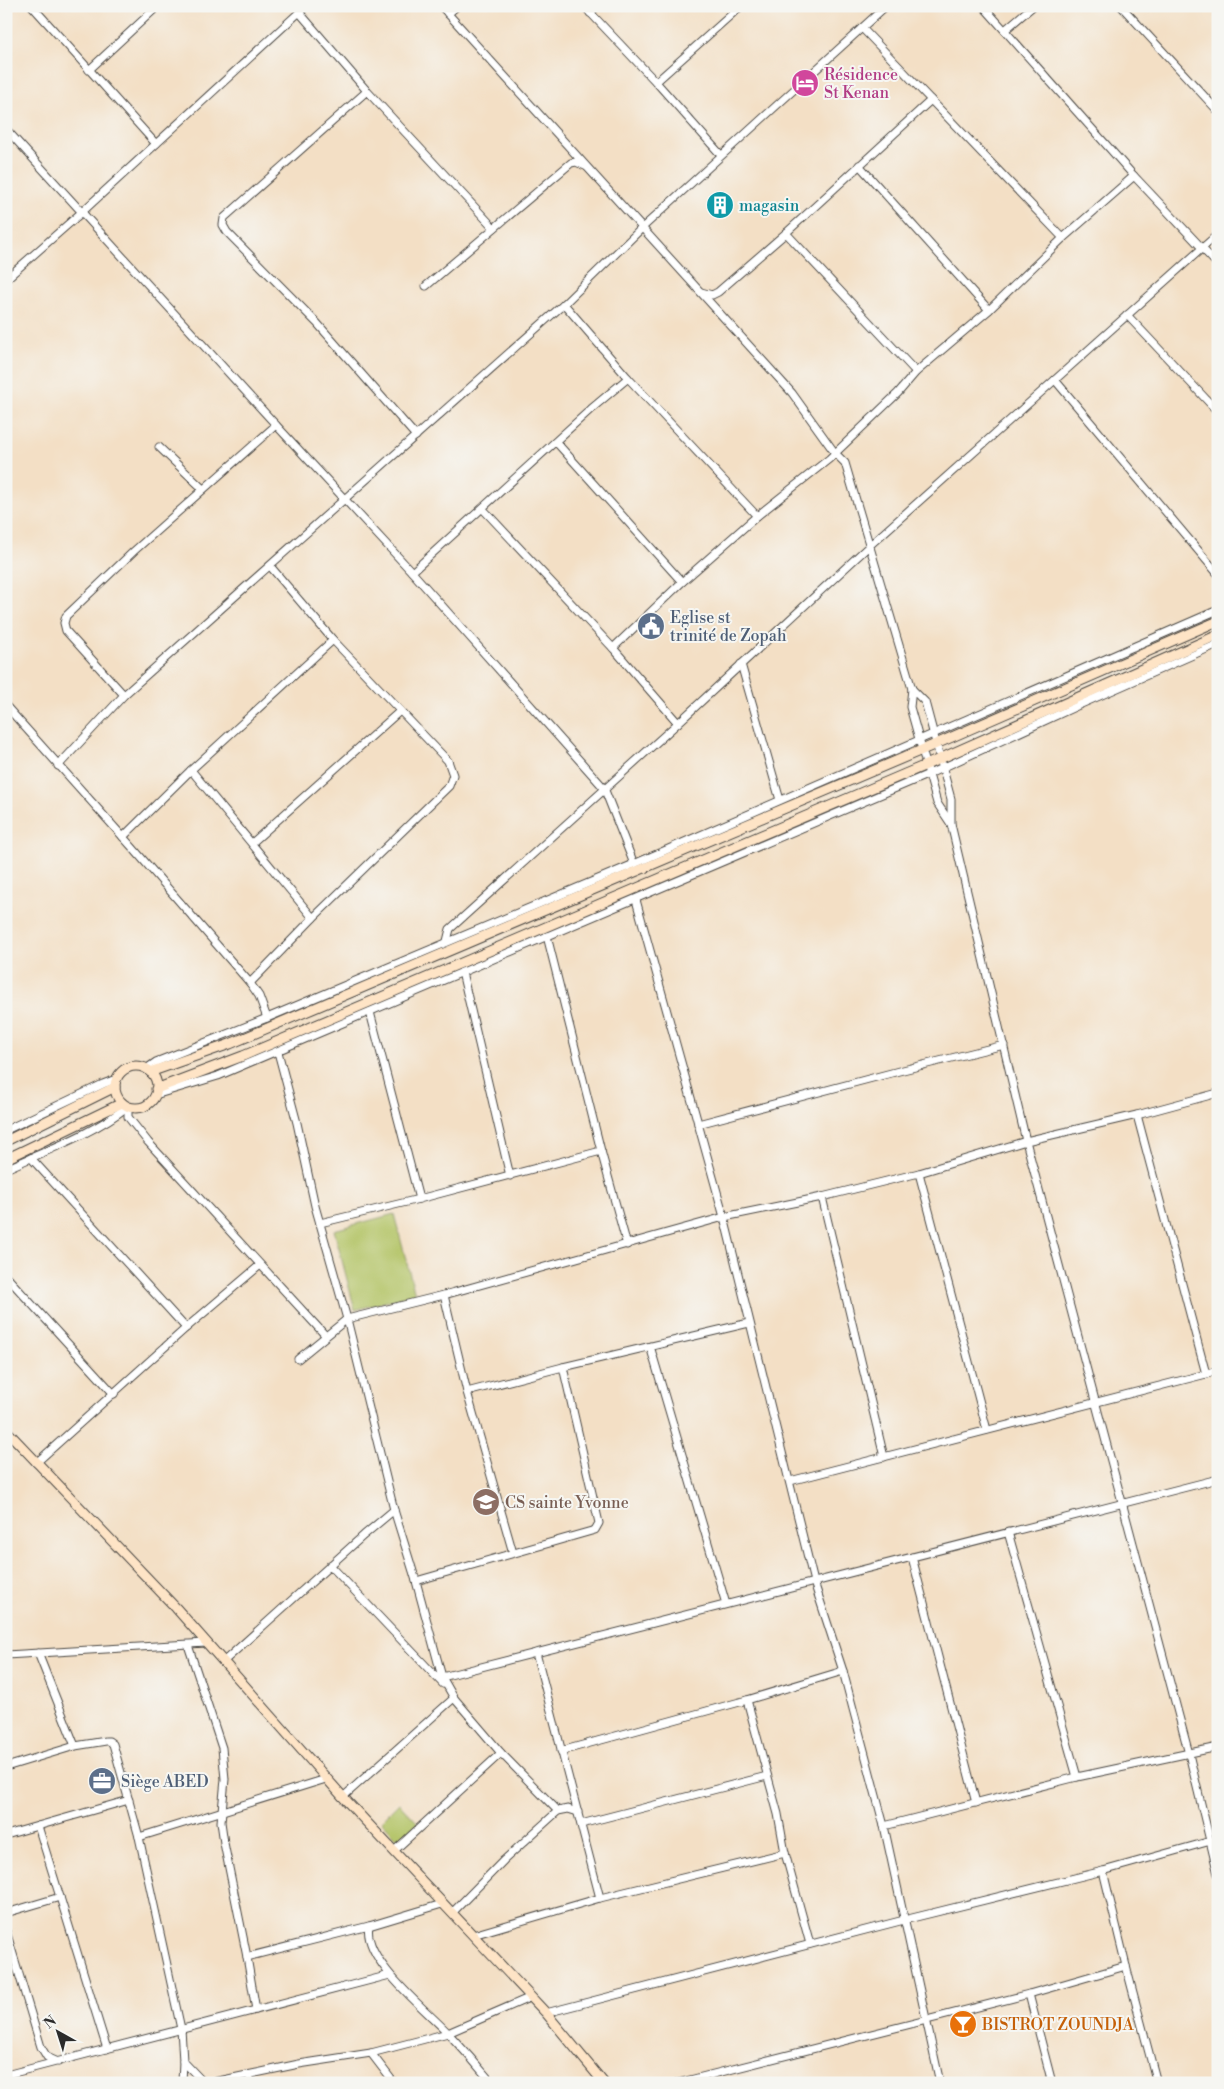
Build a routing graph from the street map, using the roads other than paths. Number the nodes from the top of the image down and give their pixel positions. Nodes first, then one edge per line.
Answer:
1 (32, 6) edge
2 (158, 6) edge
3 (306, 6) edge
4 (441, 6) edge
5 (457, 6) edge
6 (584, 6) edge
7 (597, 6) edge
8 (741, 6) edge
9 (886, 6) edge
10 (983, 6) edge
11 (1033, 6) edge
12 (1121, 6) edge
13 (299, 12) junction
14 (590, 13) junction
15 (448, 14) junction
16 (862, 28) junction
17 (1005, 30) junction
18 (89, 70) junction
19 (656, 82) junction
20 (367, 91) junction
21 (931, 100) junction
22 (1217, 107) edge
23 (6, 129) edge
24 (13, 136) junction
25 (6, 142) edge
26 (156, 144) junction
27 (722, 155) junction
28 (859, 165) junction
29 (588, 167) junction
30 (1134, 176) junction
31 (82, 212) junction
32 (494, 228) junction
33 (642, 228) junction
34 (786, 233) junction
35 (1218, 234) edge
36 (1063, 238) junction
37 (1204, 248) junction
38 (1218, 265) edge
39 (6, 279) edge
40 (426, 286) dead end
41 (701, 292) junction
42 (564, 304) junction
43 (989, 310) junction
44 (1127, 314) junction
45 (916, 372) junction
46 (628, 378) junction
47 (1056, 380) junction
48 (1218, 412) edge
49 (276, 425) junction
50 (416, 436) junction
51 (556, 442) junction
52 (159, 447) dead end
53 (835, 453) junction
54 (203, 489) junction
55 (343, 498) junction
56 (483, 509) junction
57 (757, 516) junction
58 (869, 546) junction
59 (270, 566) junction
60 (412, 572) junction
61 (1218, 574) edge
62 (682, 582) junction
63 (1218, 610) edge
64 (1218, 621) edge
65 (1218, 635) edge
66 (333, 640) junction
67 (1218, 644) edge
68 (613, 648) junction
69 (741, 664) junction
70 (912, 689) junction
71 (124, 695) junction
72 (6, 706) edge
73 (400, 711) junction
74 (678, 723) junction
75 (933, 734) junction
76 (936, 744) junction
77 (920, 745) junction
78 (941, 763) junction
79 (926, 765) junction
80 (58, 766) junction
81 (191, 770) junction
82 (928, 774) junction
83 (604, 788) junction
84 (780, 800) junction
85 (951, 824) junction
86 (122, 837) junction
87 (252, 843) junction
88 (634, 864) junction
89 (636, 900) junction
90 (313, 918) junction
91 (547, 936) junction
92 (447, 941) junction
93 (462, 972) junction
94 (250, 983) junction
95 (370, 1012) junction
96 (267, 1018) junction
97 (1004, 1045) junction
98 (278, 1052) junction
99 (148, 1070) junction
100 (116, 1083) junction
101 (156, 1092) junction
102 (1218, 1093) edge
103 (125, 1104) junction
104 (1136, 1115) junction
105 (698, 1124) junction
106 (6, 1130) edge
107 (6, 1141) edge
108 (1026, 1142) junction
109 (601, 1151) junction
110 (31, 1158) junction
111 (6, 1159) edge
112 (6, 1168) edge
113 (919, 1173) junction
114 (510, 1176) junction
115 (822, 1198) junction
116 (419, 1199) junction
117 (724, 1217) junction
118 (320, 1223) junction
119 (627, 1245) junction
120 (259, 1266) junction
121 (6, 1276) edge
122 (444, 1295) junction
123 (347, 1319) junction
124 (750, 1323) junction
125 (186, 1328) junction
126 (325, 1335) junction
127 (650, 1346) junction
128 (298, 1359) dead end
129 (563, 1367) junction
130 (1218, 1371) edge
131 (1206, 1374) junction
132 (467, 1392) junction
133 (114, 1394) junction
134 (1095, 1403) junction
135 (6, 1430) edge
136 (987, 1430) junction
137 (884, 1457) junction
138 (36, 1463) junction
139 (1218, 1479) edge
140 (790, 1481) junction
141 (1123, 1503) junction
142 (394, 1510) junction
143 (1008, 1532) junction
144 (512, 1553) junction
145 (912, 1557) junction
146 (330, 1565) junction
147 (416, 1580) junction
148 (814, 1582) junction
149 (726, 1604) junction
150 (206, 1643) junction
151 (188, 1645) junction
152 (38, 1653) junction
153 (536, 1653) junction
154 (6, 1655) edge
155 (223, 1662) junction
156 (843, 1671) junction
157 (442, 1676) junction
158 (448, 1688) junction
159 (454, 1698) junction
160 (747, 1700) junction
161 (75, 1746) junction
162 (1218, 1747) edge
163 (561, 1751) junction
164 (501, 1753) junction
165 (1189, 1754) junction
166 (6, 1767) edge
167 (767, 1776) junction
168 (1077, 1778) junction
169 (326, 1779) junction
170 (343, 1797) junction
171 (129, 1800) junction
172 (976, 1803) junction
173 (558, 1811) junction
174 (222, 1812) junction
175 (578, 1812) junction
176 (582, 1824) junction
177 (38, 1826) junction
178 (884, 1826) junction
179 (6, 1835) edge
180 (139, 1837) junction
181 (1218, 1839) edge
182 (1209, 1842) junction
183 (394, 1851) junction
184 (785, 1854) junction
185 (1103, 1871) junction
186 (1218, 1874) edge
187 (60, 1897) junction
188 (600, 1898) junction
189 (442, 1904) junction
190 (6, 1913) edge
191 (452, 1913) junction
192 (904, 1920) junction
193 (369, 1926) junction
194 (6, 1931) edge
195 (473, 1935) junction
196 (810, 1944) junction
197 (247, 1957) junction
198 (1126, 1966) junction
199 (390, 1975) junction
200 (1029, 1994) junction
201 (531, 1997) junction
202 (256, 2010) junction
203 (546, 2013) junction
204 (925, 2019) junction
205 (181, 2029) junction
206 (448, 2033) junction
207 (106, 2049) junction
208 (371, 2053) junction
209 (183, 2061) junction
210 (58, 2062) junction
211 (6, 2075) edge
212 (250, 2079) edge
213 (182, 2083) edge
214 (204, 2083) edge
215 (209, 2083) edge
216 (394, 2083) edge
217 (492, 2083) edge
218 (604, 2083) edge
219 (678, 2083) edge
220 (940, 2083) edge
221 (1052, 2083) edge
222 (1158, 2083) edge

1 - 18 street
2 - 18 street
3 - 13 street
4 - 15 street
5 - 15 street
6 - 14 street
7 - 14 street
8 - 19 street
9 - 16 street
10 - 17 street
11 - 17 street
12 - 22 street
13 - 20 street
13 - 26 street
14 - 19 street
15 - 29 street
16 - 21 street
16 - 27 street
17 - 30 street
18 - 26 street
19 - 27 street
20 - 32 street
20 - 50 street
21 - 28 street
21 - 36 street
23 - 24 street
24 - 25 street
24 - 31 street
26 - 31 street
27 - 33 street
28 - 34 street
28 - 43 street
29 - 32 street
29 - 33 street
30 - 36 street
30 - 37 street
31 - 39 street
31 - 49 street
32 - 40 street
33 - 41 street
33 - 42 street
34 - 41 street
34 - 45 street
35 - 37 street
36 - 43 street
37 - 38 street
37 - 44 street
41 - 53 street
42 - 46 street
42 - 50 street
43 - 45 street
44 - 47 street
44 - 48 street
45 - 53 street
46 - 51 street
46 - 57 street
47 - 58 street
47 - 61 street
49 - 54 street
49 - 55 street
50 - 55 street
51 - 56 street
51 - 62 street
52 - 54 street
53 - 57 street
53 - 58 street
54 - 71 street
55 - 59 street
55 - 60 street
56 - 60 street
56 - 68 street
57 - 62 street
58 - 69 street
58 - 70 street
59 - 66 street
59 - 71 street
60 - 83 street
62 - 68 street
63 - 75 street
64 - 76 main road
65 - 78 main road
66 - 73 street
66 - 81 street
67 - 78 street
68 - 74 street
69 - 74 street
69 - 84 street
70 - 75 street
70 - 77 street
71 - 80 street
72 - 80 street
73 - 87 street
73 - 90 street
74 - 83 street
75 - 76 street
75 - 77 street
76 - 77 main road
76 - 78 street
77 - 79 street
77 - 84 street
77 - 99 main road
78 - 79 main road
78 - 82 street
78 - 85 street
79 - 82 street
79 - 101 main road
80 - 86 street
81 - 86 street
81 - 87 street
82 - 85 street
82 - 89 street
83 - 88 street
83 - 92 street
84 - 88 street
85 - 97 street
86 - 94 street
87 - 90 street
88 - 92 street
89 - 91 street
89 - 105 street
90 - 94 street
91 - 93 street
91 - 109 street
92 - 96 street
93 - 95 street
93 - 114 street
94 - 96 street
95 - 98 street
95 - 116 street
96 - 99 street
97 - 105 street
97 - 108 street
98 - 101 street
98 - 118 street
99 - 100 main road
99 - 101 main road
100 - 103 main road
100 - 106 street
100 - 107 main road
101 - 103 main road
102 - 104 street
103 - 110 street
103 - 111 main road
103 - 120 street
104 - 108 street
104 - 131 street
105 - 117 street
108 - 113 street
108 - 134 street
109 - 114 street
109 - 119 street
110 - 112 street
110 - 125 street
113 - 115 street
113 - 136 street
114 - 116 street
115 - 117 street
115 - 137 street
116 - 118 street
117 - 119 street
117 - 124 street
118 - 123 street
119 - 122 street
120 - 125 street
120 - 126 street
121 - 133 street
122 - 123 street
122 - 132 street
123 - 126 street
123 - 142 street
124 - 127 street
124 - 140 street
125 - 133 street
126 - 128 street
127 - 129 street
127 - 149 street
129 - 132 street
129 - 144 street
130 - 131 street
131 - 134 street
132 - 144 street
133 - 138 street
134 - 136 street
134 - 141 street
135 - 138 main road
136 - 137 street
137 - 140 street
138 - 150 main road
139 - 141 street
140 - 148 street
141 - 143 street
141 - 165 street
142 - 146 street
142 - 147 street
143 - 145 street
143 - 168 street
144 - 147 street
145 - 148 street
145 - 172 street
146 - 155 street
146 - 158 street
147 - 157 street
148 - 149 street
148 - 156 street
149 - 153 street
150 - 151 street
150 - 155 main road
151 - 152 street
151 - 174 street
152 - 154 street
152 - 161 street
153 - 157 street
153 - 163 street
155 - 169 main road
156 - 160 street
156 - 178 street
157 - 158 street
158 - 159 street
159 - 164 street
159 - 170 street
160 - 163 street
160 - 167 street
161 - 166 street
161 - 171 street
162 - 165 street
163 - 175 street
164 - 173 street
164 - 183 street
165 - 168 street
165 - 182 street
167 - 176 street
167 - 184 street
168 - 172 street
169 - 170 main road
169 - 174 street
170 - 183 main road
171 - 177 street
171 - 180 street
172 - 178 street
173 - 175 street
173 - 191 street
174 - 180 street
174 - 197 street
175 - 176 street
176 - 188 street
177 - 179 street
177 - 187 street
178 - 192 street
180 - 205 street
181 - 182 street
182 - 185 street
182 - 186 street
183 - 189 main road
184 - 188 street
184 - 196 street
185 - 192 street
185 - 198 street
187 - 190 street
187 - 207 street
188 - 195 street
189 - 191 main road
189 - 193 street
191 - 195 main road
192 - 196 street
192 - 204 street
193 - 197 street
193 - 199 street
194 - 210 street
195 - 201 main road
196 - 203 street
197 - 202 street
198 - 200 street
198 - 222 street
199 - 202 street
199 - 206 street
200 - 204 street
200 - 221 street
201 - 203 main road
201 - 206 street
202 - 205 street
203 - 218 main road
204 - 219 street
204 - 220 street
205 - 207 street
205 - 209 street
206 - 208 street
206 - 217 street
207 - 210 street
208 - 212 street
208 - 216 street
209 - 213 street
209 - 214 street
210 - 211 street
212 - 215 street

